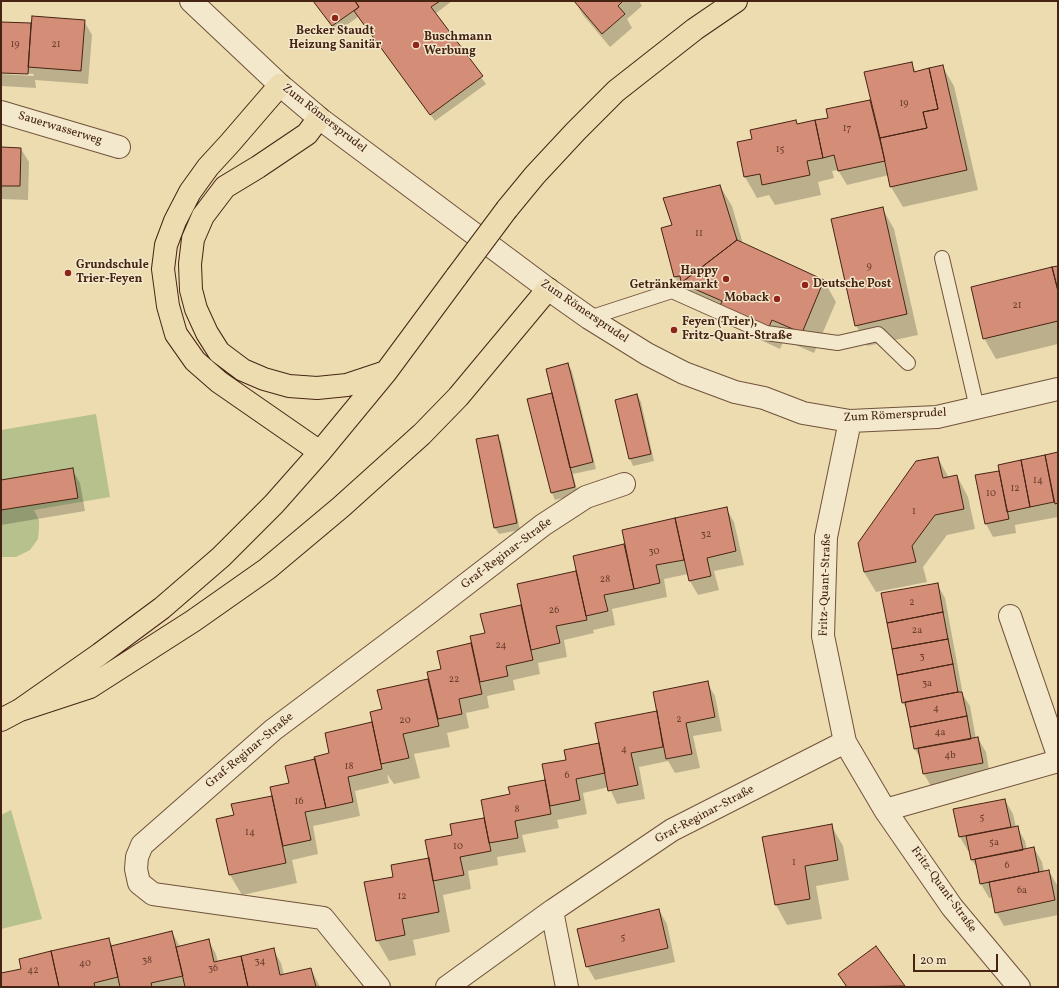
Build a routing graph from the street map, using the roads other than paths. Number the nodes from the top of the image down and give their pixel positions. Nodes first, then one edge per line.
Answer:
1 (191, 1) edge
2 (736, 1) edge
3 (280, 85) junction
4 (1, 112) edge
5 (319, 118) junction
6 (119, 147) dead end
7 (942, 258) dead end
8 (548, 289) junction
9 (589, 318) junction
10 (908, 363) dead end
11 (386, 372) junction
12 (1058, 389) edge
13 (977, 408) junction
14 (850, 421) junction
15 (320, 452) junction
16 (624, 484) dead end
17 (1010, 616) dead end
18 (20, 710) junction
19 (1, 720) edge
20 (846, 742) junction
21 (1058, 755) edge
22 (1058, 761) edge
23 (885, 810) junction
24 (552, 912) junction
25 (379, 987) edge
26 (447, 987) edge
27 (567, 987) edge
28 (1019, 987) edge

1 - 3 street, Zum Römersprudel
2 - 11 main road, bridge
3 - 5 street, Zum Römersprudel
3 - 15 main road
4 - 6 street, Sauerwasserweg
5 - 8 street, Zum Römersprudel
5 - 11 main road
7 - 13 lane
8 - 9 street, Zum Römersprudel
8 - 18 main road
9 - 10 lane
9 - 14 street, Zum Römersprudel
11 - 15 main road
12 - 13 street, Zum Römersprudel
13 - 14 street, Zum Römersprudel
14 - 20 street, Fritz-Quant-Straße
15 - 18 main road
16 - 25 street, Graf-Reginar-Straße
17 - 21 street
18 - 19 main road
20 - 23 street, Fritz-Quant-Straße
20 - 24 street, Graf-Reginar-Straße
22 - 23 street
23 - 28 street, Fritz-Quant-Straße
24 - 26 street, Graf-Reginar-Straße
24 - 27 street

